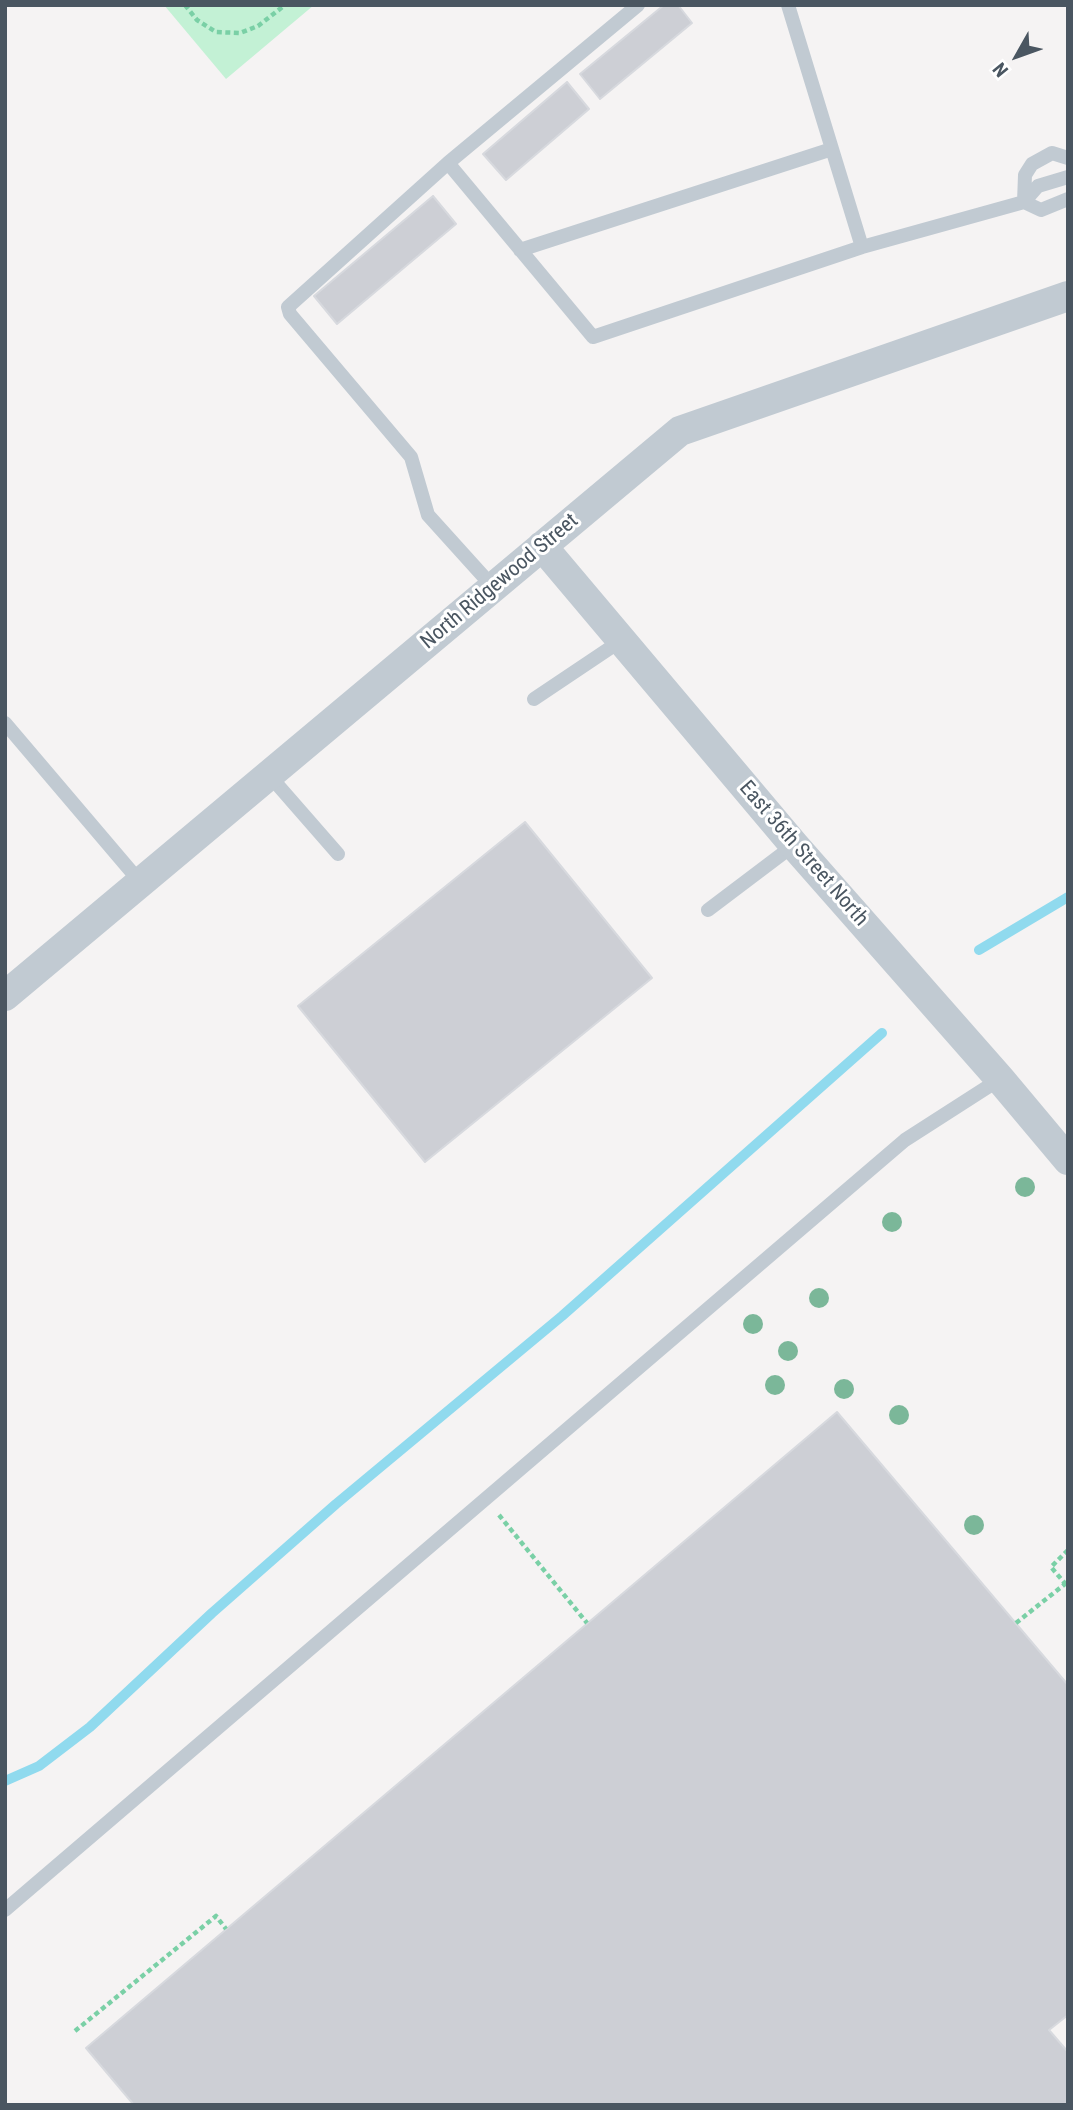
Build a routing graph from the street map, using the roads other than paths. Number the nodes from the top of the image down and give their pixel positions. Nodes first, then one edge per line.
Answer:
1 (638, 5) edge
2 (788, 5) edge
3 (832, 149) junction
4 (1068, 158) edge
5 (449, 163) junction
6 (1068, 177) edge
7 (1068, 200) edge
8 (1024, 202) junction
9 (862, 247) junction
10 (520, 250) junction
11 (1068, 296) edge
12 (542, 546) junction
13 (493, 587) junction
14 (622, 640) junction
15 (534, 699) dead end
16 (5, 723) edge
17 (269, 775) junction
18 (794, 845) junction
19 (338, 854) dead end
20 (141, 883) junction
21 (708, 910) dead end
22 (5, 996) edge
23 (1000, 1079) junction
24 (1068, 1160) edge
25 (5, 1910) edge

1 - 5 lane
2 - 3 lane
3 - 9 lane
3 - 10 lane
4 - 8 lane
5 - 10 lane
5 - 13 lane
6 - 8 lane
7 - 8 lane
8 - 9 lane
9 - 10 lane
11 - 12 street, North Ridgewood Street
12 - 13 street, North Ridgewood Street
12 - 14 street, East 36th Street North
13 - 17 street, North Ridgewood Street
14 - 15 lane
14 - 18 street, East 36th Street North
16 - 20 lane
17 - 19 lane
17 - 20 street, North Ridgewood Street
18 - 21 lane
18 - 23 street, East 36th Street North
20 - 22 street, North Ridgewood Street
23 - 24 street, East 36th Street North
23 - 25 lane

